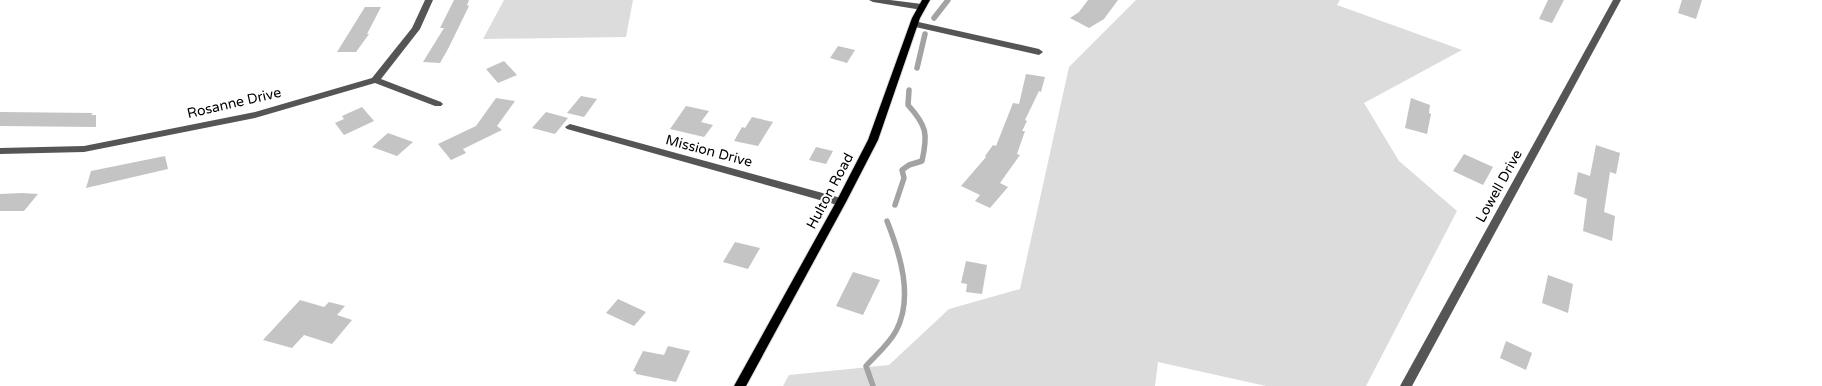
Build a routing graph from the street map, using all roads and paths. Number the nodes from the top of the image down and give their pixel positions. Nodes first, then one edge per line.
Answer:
1 (429, 0) edge
2 (873, 0) edge
3 (1617, 0) edge
4 (924, 3) edge
5 (914, 24) junction
6 (1039, 52) dead end
7 (375, 80) junction
8 (438, 104) dead end
9 (570, 127) dead end
10 (1, 152) edge
11 (841, 202) junction
12 (740, 386) edge
13 (1406, 386) edge

1 - 7 street
2 - 4 street
3 - 13 street, Lowell Drive
4 - 5 main road, Hulton Road
5 - 6 street
5 - 11 main road, Hulton Road
7 - 8 street
7 - 10 street, Rosanne Drive
9 - 11 street, Mission Drive
11 - 12 main road, Hulton Road

